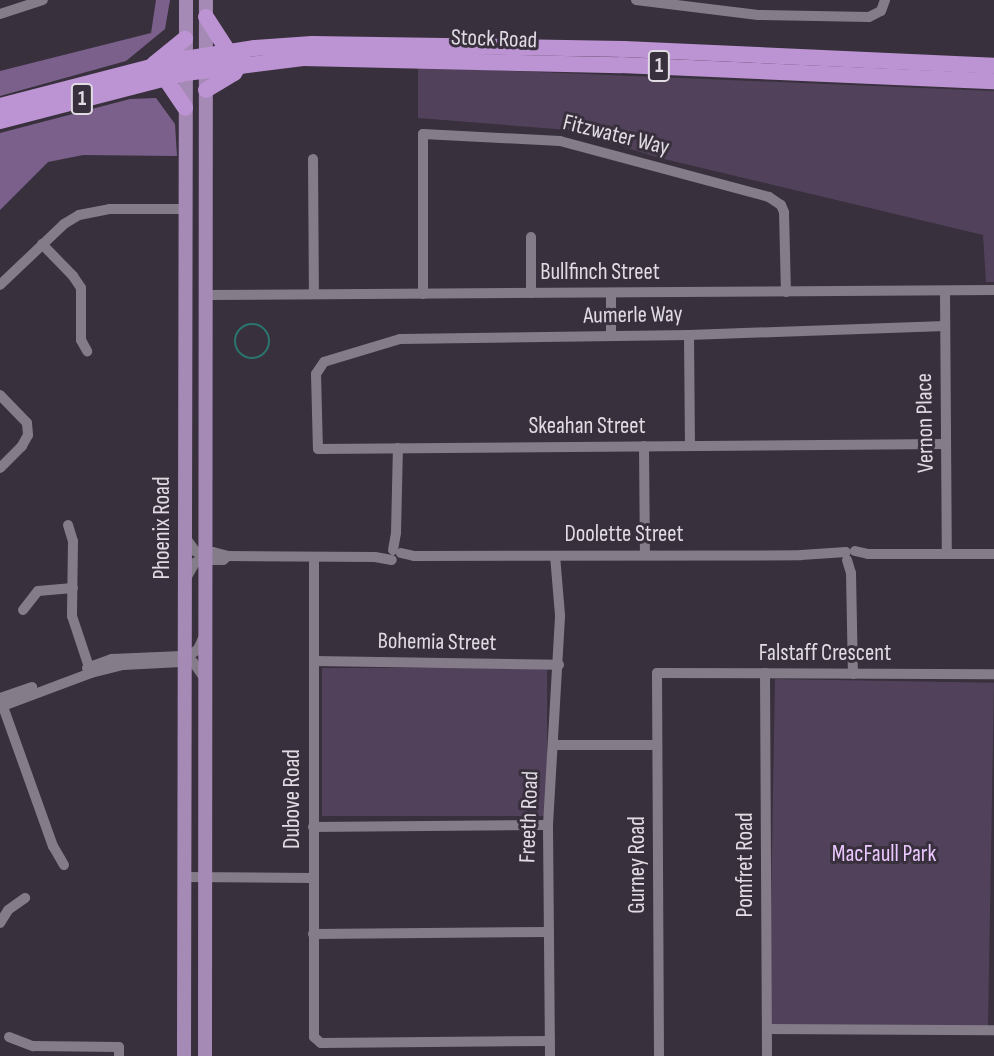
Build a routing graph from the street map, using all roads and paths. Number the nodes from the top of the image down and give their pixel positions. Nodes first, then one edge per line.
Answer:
1 (43, 0) edge
2 (186, 0) edge
3 (206, 0) edge
4 (636, 0) edge
5 (885, 0) edge
6 (0, 13) edge
7 (206, 17) junction
8 (185, 39) junction
9 (228, 51) junction
10 (206, 62) junction
11 (241, 63) junction
12 (153, 66) junction
13 (186, 66) junction
14 (994, 66) edge
15 (165, 78) junction
16 (994, 81) edge
17 (206, 90) junction
18 (0, 106) edge
19 (185, 108) junction
20 (0, 121) edge
21 (313, 159) dead end
22 (185, 209) junction
23 (531, 237) dead end
24 (42, 244) junction
25 (0, 285) edge
26 (994, 290) edge
27 (945, 291) junction
28 (786, 292) junction
29 (314, 293) junction
30 (531, 293) junction
31 (611, 293) junction
32 (423, 294) junction
33 (205, 295) junction
34 (945, 326) junction
35 (689, 335) junction
36 (611, 336) junction
37 (88, 351) dead end
38 (324, 362) joint
39 (0, 395) edge
40 (945, 444) junction
41 (644, 446) junction
42 (690, 446) junction
43 (398, 448) junction
44 (0, 468) edge
45 (68, 524) dead end
46 (185, 537) junction
47 (947, 554) junction
48 (994, 554) edge
49 (396, 555) junction
50 (645, 555) junction
51 (205, 556) junction
52 (559, 556) junction
53 (314, 557) junction
54 (851, 557) junction
55 (185, 580) junction
56 (73, 588) junction
57 (23, 610) dead end
58 (205, 631) junction
59 (186, 658) junction
60 (314, 661) junction
61 (559, 665) junction
62 (90, 670) junction
63 (657, 673) joint
64 (765, 673) junction
65 (853, 674) junction
66 (994, 674) edge
67 (205, 679) junction
68 (1, 702) edge
69 (554, 745) junction
70 (657, 745) junction
71 (548, 825) junction
72 (313, 827) junction
73 (64, 865) dead end
74 (184, 877) junction
75 (205, 877) junction
76 (313, 878) junction
77 (25, 898) dead end
78 (0, 923) edge
79 (549, 932) junction
80 (313, 934) junction
81 (768, 1029) junction
82 (994, 1030) edge
83 (9, 1037) dead end
84 (550, 1041) junction
85 (119, 1056) edge
86 (184, 1056) edge
87 (205, 1056) edge
88 (550, 1056) edge
89 (659, 1056) edge
90 (767, 1056) edge

1 - 6 street
2 - 8 main road, Phoenix Road
3 - 7 main road, Phoenix Road
4 - 5 street
7 - 9 highway
7 - 10 main road, Phoenix Road
8 - 12 highway
8 - 13 main road, Phoenix Road
9 - 10 highway, Stock Road / 1
9 - 14 highway, Stock Road / 1
10 - 11 highway, Stock Road / 1
10 - 13 highway, Stock Road / 1
10 - 17 main road, Phoenix Road
11 - 16 highway, Stock Road / 1
11 - 17 highway
12 - 13 highway, Stock Road / 1
12 - 18 highway, Stock Road / 1
13 - 15 highway, Stock Road / 1
13 - 19 main road, Phoenix Road
15 - 19 highway
15 - 20 highway, Stock Road / 1
17 - 33 main road, Phoenix Road
19 - 22 main road, Phoenix Road
21 - 29 street
22 - 24 street
22 - 46 main road, Phoenix Road
23 - 30 street
24 - 25 street
24 - 37 street
26 - 27 street, Bullfinch Street
27 - 28 street, Bullfinch Street
27 - 34 street, Vernon Place
28 - 31 street, Bullfinch Street
28 - 32 street, Fitzwater Way
29 - 32 street, Bullfinch Street
29 - 33 street, Bullfinch Street
30 - 31 street, Bullfinch Street
30 - 32 street, Bullfinch Street
31 - 36 street
33 - 51 main road, Phoenix Road
34 - 35 street, Aumerle Way
34 - 40 street, Vernon Place
35 - 36 street, Aumerle Way
35 - 42 street
36 - 38 street, Aumerle Way
38 - 43 street, Skeahan Street
39 - 44 street
40 - 42 street, Skeahan Street
40 - 47 street, Vernon Place
41 - 42 street, Skeahan Street
41 - 43 street, Skeahan Street
41 - 50 street
43 - 49 street
45 - 56 street
46 - 51 street
46 - 55 main road, Phoenix Road
47 - 48 street, Doolette Street
47 - 54 street, Doolette Street
49 - 52 street, Doolette Street
49 - 53 street, Doolette Street
50 - 52 street, Doolette Street
50 - 54 street, Doolette Street
51 - 53 street, Doolette Street
51 - 55 street
51 - 58 main road, Phoenix Road
52 - 61 street, Freeth Road
53 - 60 street, Dubove Road
54 - 65 street
55 - 59 main road, Phoenix Road
56 - 57 street
56 - 62 street
58 - 59 street
58 - 67 main road, Phoenix Road
59 - 62 street
59 - 67 street
59 - 74 main road, Phoenix Road
60 - 61 street, Bohemia Street
60 - 72 street, Dubove Road
61 - 69 street, Freeth Road
62 - 68 street
63 - 64 street, Falstaff Crescent
63 - 70 street, Gurney Road
64 - 65 street, Falstaff Crescent
64 - 81 street, Pomfret Road
65 - 66 street, Falstaff Crescent
67 - 75 main road, Phoenix Road
68 - 73 street
69 - 70 street
69 - 71 street, Freeth Road
70 - 89 street, Gurney Road
71 - 72 street
71 - 79 street, Freeth Road
72 - 76 street, Dubove Road
74 - 75 street
74 - 86 main road, Phoenix Road
75 - 76 street
75 - 87 main road, Phoenix Road
76 - 80 street, Dubove Road
77 - 78 street
79 - 80 street
79 - 84 street, Freeth Road
80 - 84 street, Dubove Road
81 - 82 street
81 - 90 street, Pomfret Road
83 - 85 street
84 - 88 street, Freeth Road

